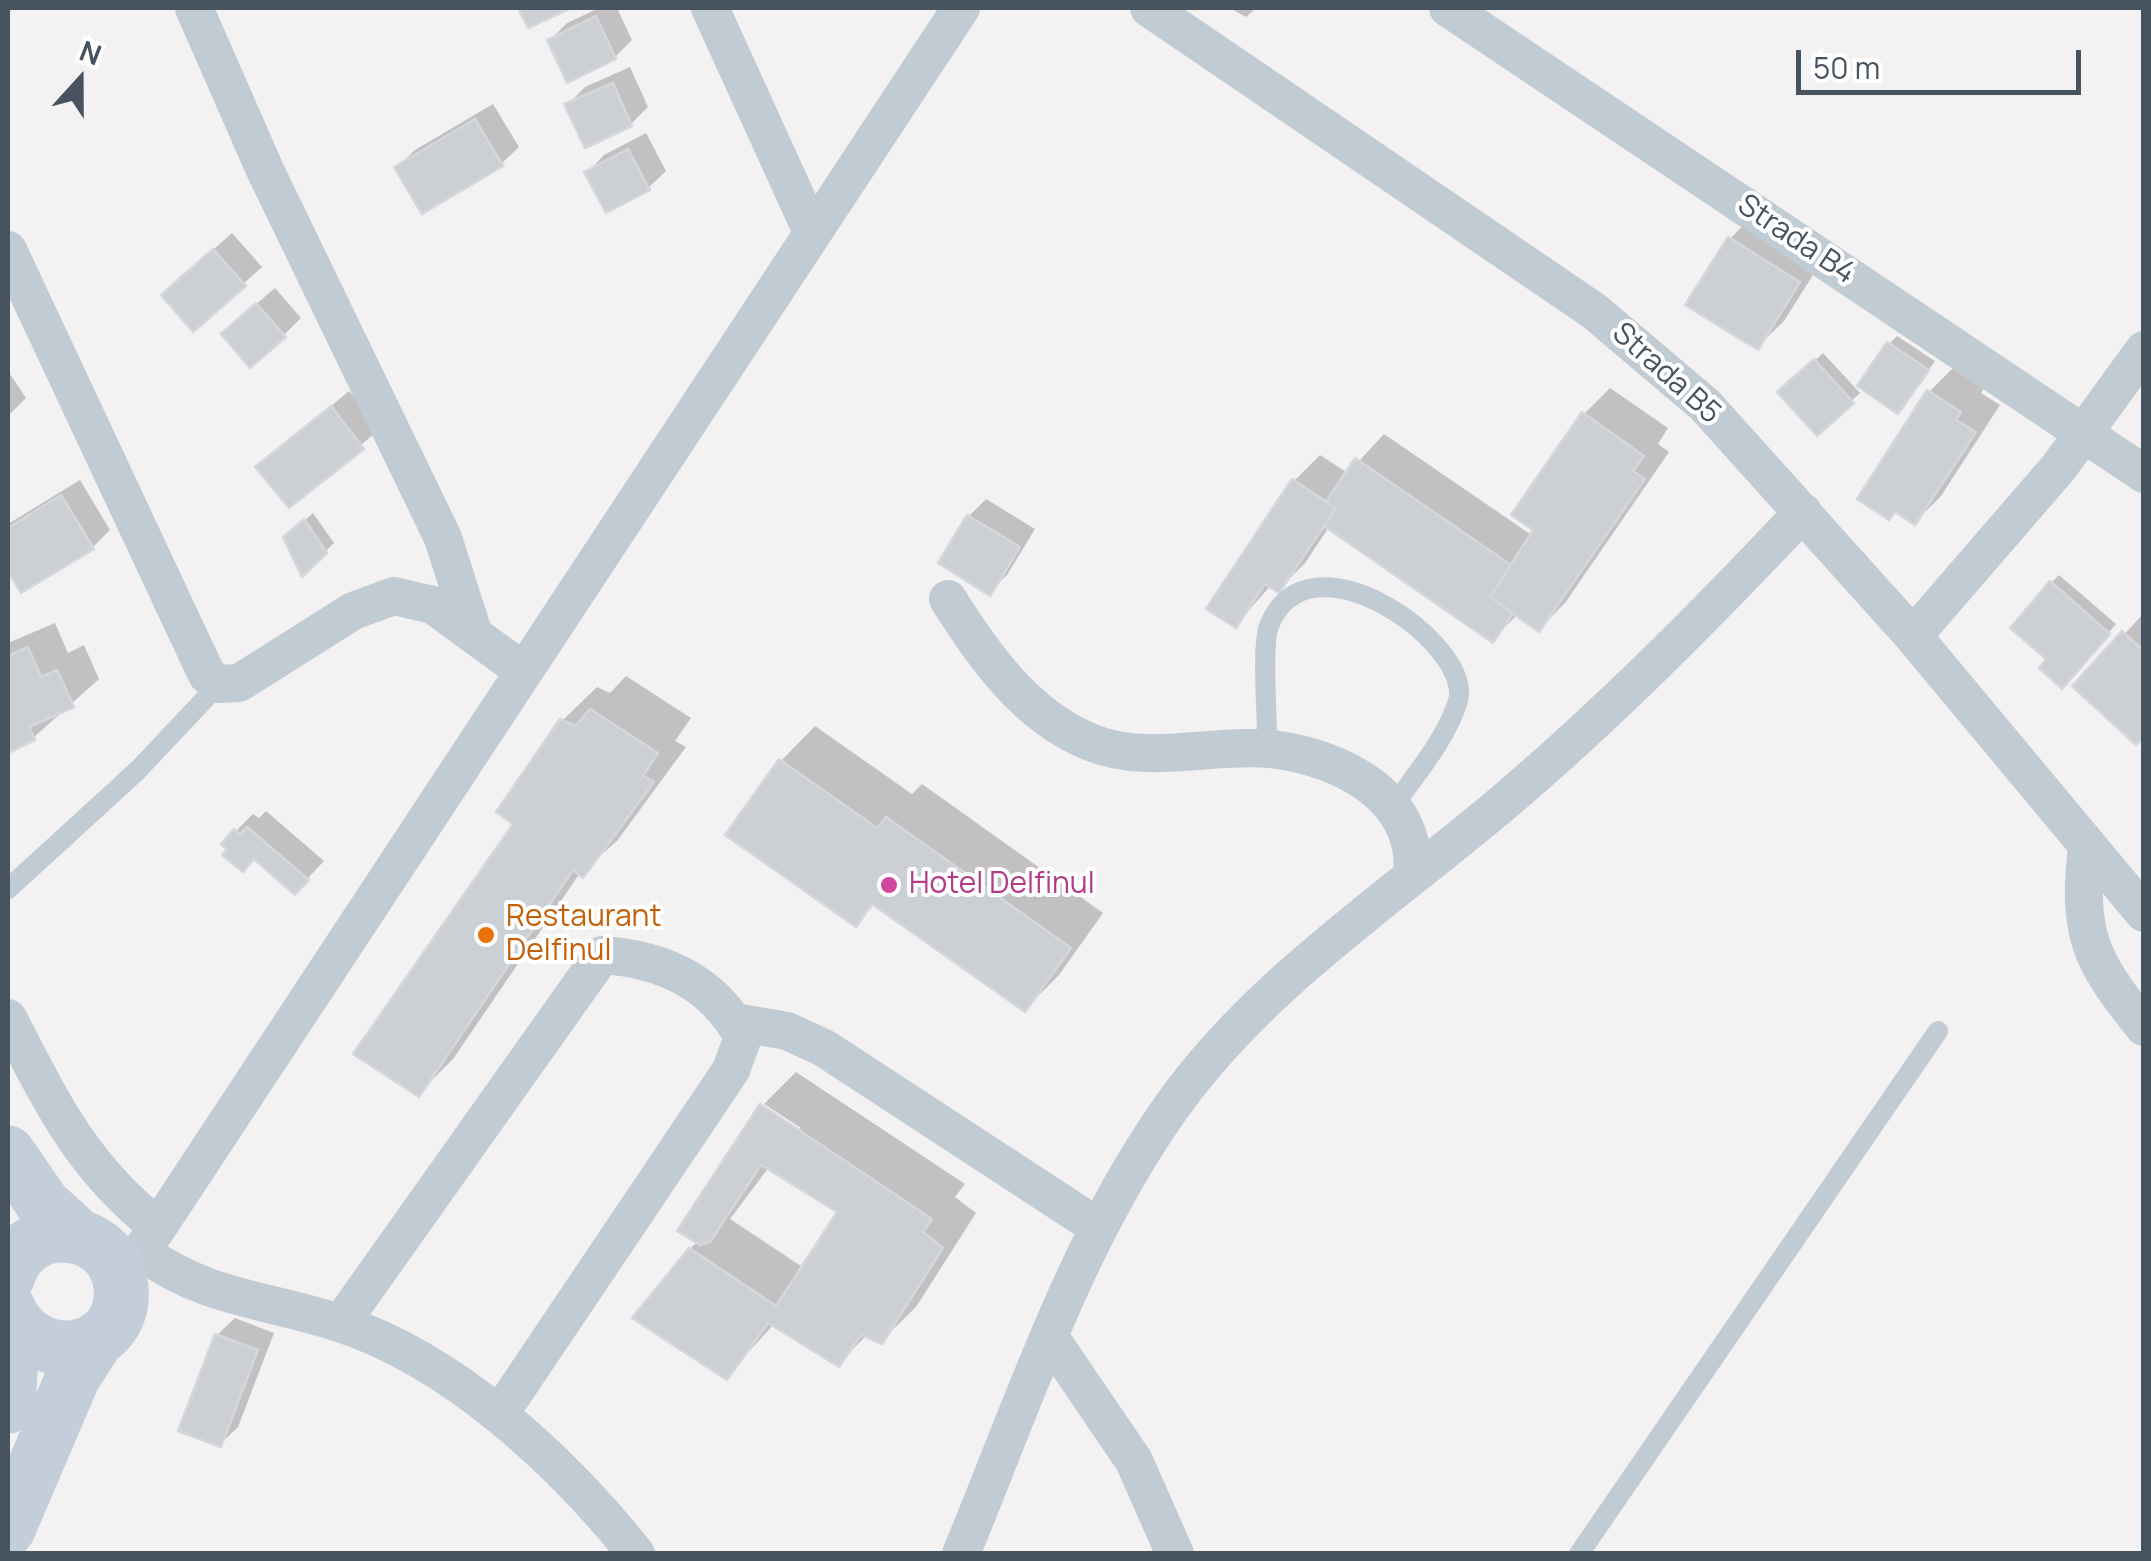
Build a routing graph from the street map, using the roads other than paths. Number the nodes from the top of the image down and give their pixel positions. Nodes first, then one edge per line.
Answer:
1 (194, 8) edge
2 (710, 8) edge
3 (961, 8) edge
4 (1149, 8) edge
5 (1448, 8) edge
6 (812, 232) junction
7 (8, 250) edge
8 (2144, 350) edge
9 (2084, 434) junction
10 (2144, 474) edge
11 (1803, 512) junction
12 (948, 598) dead end
13 (472, 629) junction
14 (1913, 636) junction
15 (522, 670) junction
16 (219, 684) junction
17 (1267, 748) junction
18 (1394, 805) junction
19 (2086, 847) junction
20 (1412, 876) junction
21 (8, 889) edge
22 (2144, 914) edge
23 (8, 1018) edge
24 (735, 1022) junction
25 (2144, 1027) edge
26 (1938, 1031) dead end
27 (8, 1153) edge
28 (1098, 1227) junction
29 (76, 1234) junction
30 (138, 1250) junction
31 (9, 1302) edge
32 (340, 1323) junction
33 (1049, 1336) junction
34 (98, 1338) junction
35 (8, 1406) edge
36 (499, 1415) junction
37 (8, 1529) edge
38 (636, 1554) edge
39 (960, 1554) edge
40 (1175, 1554) edge
41 (1578, 1554) edge

1 - 13 street
2 - 6 street
3 - 6 street
4 - 11 street, Strada B5
5 - 9 street, Strada B4
6 - 15 street
7 - 16 street
8 - 9 street
9 - 10 street, Strada B4
9 - 14 street
11 - 14 street, Strada B5
11 - 20 street
12 - 17 street
13 - 15 street
13 - 16 street
14 - 19 street, Strada B5
15 - 30 street
16 - 21 lane
17 - 18 street
17 - 18 lane
18 - 20 street
19 - 22 street, Strada B5
19 - 25 street
20 - 28 street
23 - 30 street
24 - 28 street
24 - 32 street
24 - 36 street
26 - 41 lane
27 - 29 main road
28 - 33 street
29 - 30 main road
29 - 31 main road
30 - 32 street
30 - 34 main road
31 - 34 main road
31 - 35 main road
32 - 36 street
33 - 39 street
33 - 40 street
34 - 37 main road
36 - 38 street

